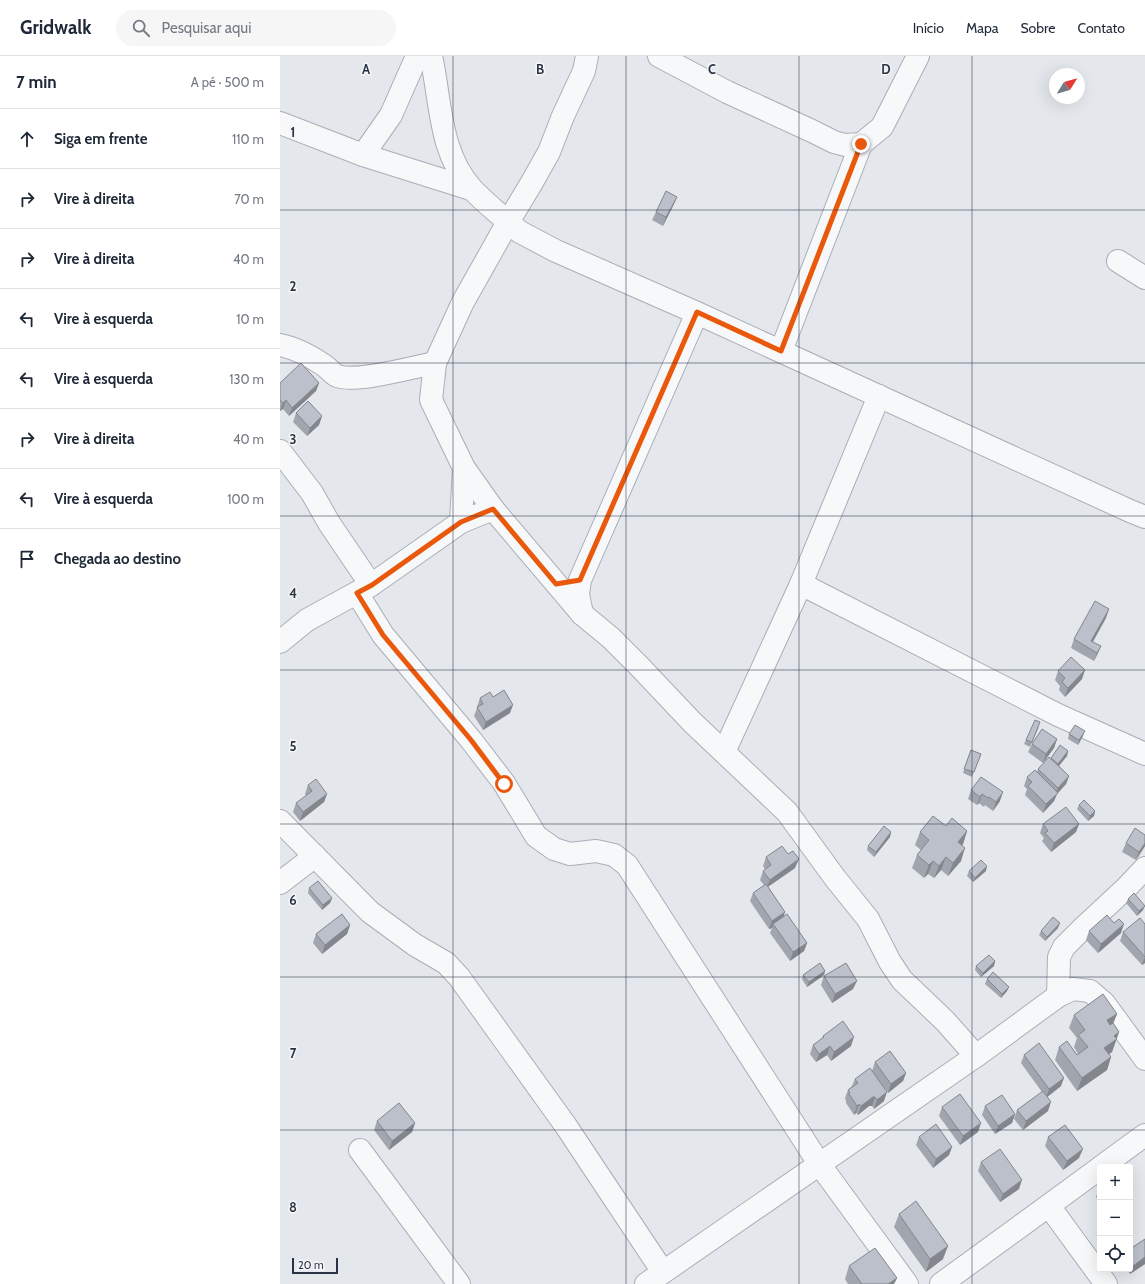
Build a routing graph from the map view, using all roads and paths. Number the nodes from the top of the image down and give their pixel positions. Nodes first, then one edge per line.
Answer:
1 (417, 56) edge
2 (431, 56) edge
3 (587, 56) edge
4 (659, 56) edge
5 (918, 56) edge
6 (280, 123) edge
7 (861, 144) junction
8 (363, 155) junction
9 (472, 188) junction
10 (508, 222) junction
11 (1118, 261) dead end
12 (1145, 278) edge
13 (697, 312) junction
14 (280, 345) edge
15 (781, 351) junction
16 (435, 363) junction
17 (879, 396) junction
18 (280, 451) edge
19 (464, 468) junction
20 (493, 509) junction
21 (1145, 517) edge
22 (461, 522) junction
23 (580, 580) junction
24 (556, 584) junction
25 (801, 584) junction
26 (364, 589) junction
27 (582, 614) junction
28 (280, 642) edge
29 (724, 752) junction
30 (1145, 754) edge
31 (280, 821) edge
32 (315, 856) junction
33 (1145, 868) edge
34 (280, 883) edge
35 (1058, 996) junction
36 (976, 1056) junction
37 (1145, 1059) edge
38 (1145, 1135) edge
39 (360, 1150) dead end
40 (1105, 1164) edge
41 (820, 1165) junction
42 (1097, 1170) edge
43 (1049, 1206) junction
44 (663, 1272) junction
45 (459, 1284) edge
46 (646, 1284) edge
47 (907, 1284) edge
48 (941, 1284) edge
49 (1106, 1284) edge

1 - 8 street
2 - 9 street
3 - 10 street
4 - 7 street
5 - 7 street
6 - 8 street
7 - 15 street
8 - 9 street
9 - 10 street
10 - 13 street
10 - 16 street
11 - 12 street
13 - 15 street
13 - 23 street
14 - 16 street
15 - 17 street
16 - 19 street
17 - 21 street
17 - 25 street
18 - 26 street
19 - 20 street
19 - 22 street
20 - 22 street
20 - 24 street
22 - 26 street
23 - 24 street
23 - 27 street
24 - 27 street
25 - 29 street
25 - 30 street
26 - 28 street
26 - 41 street
27 - 29 street
29 - 36 street
31 - 32 street
32 - 34 street
32 - 44 street
33 - 35 street
35 - 36 street
35 - 37 street
36 - 41 street
38 - 40 street
39 - 45 street
41 - 44 street
41 - 47 street
42 - 43 street
43 - 48 street
43 - 49 street
44 - 46 street

